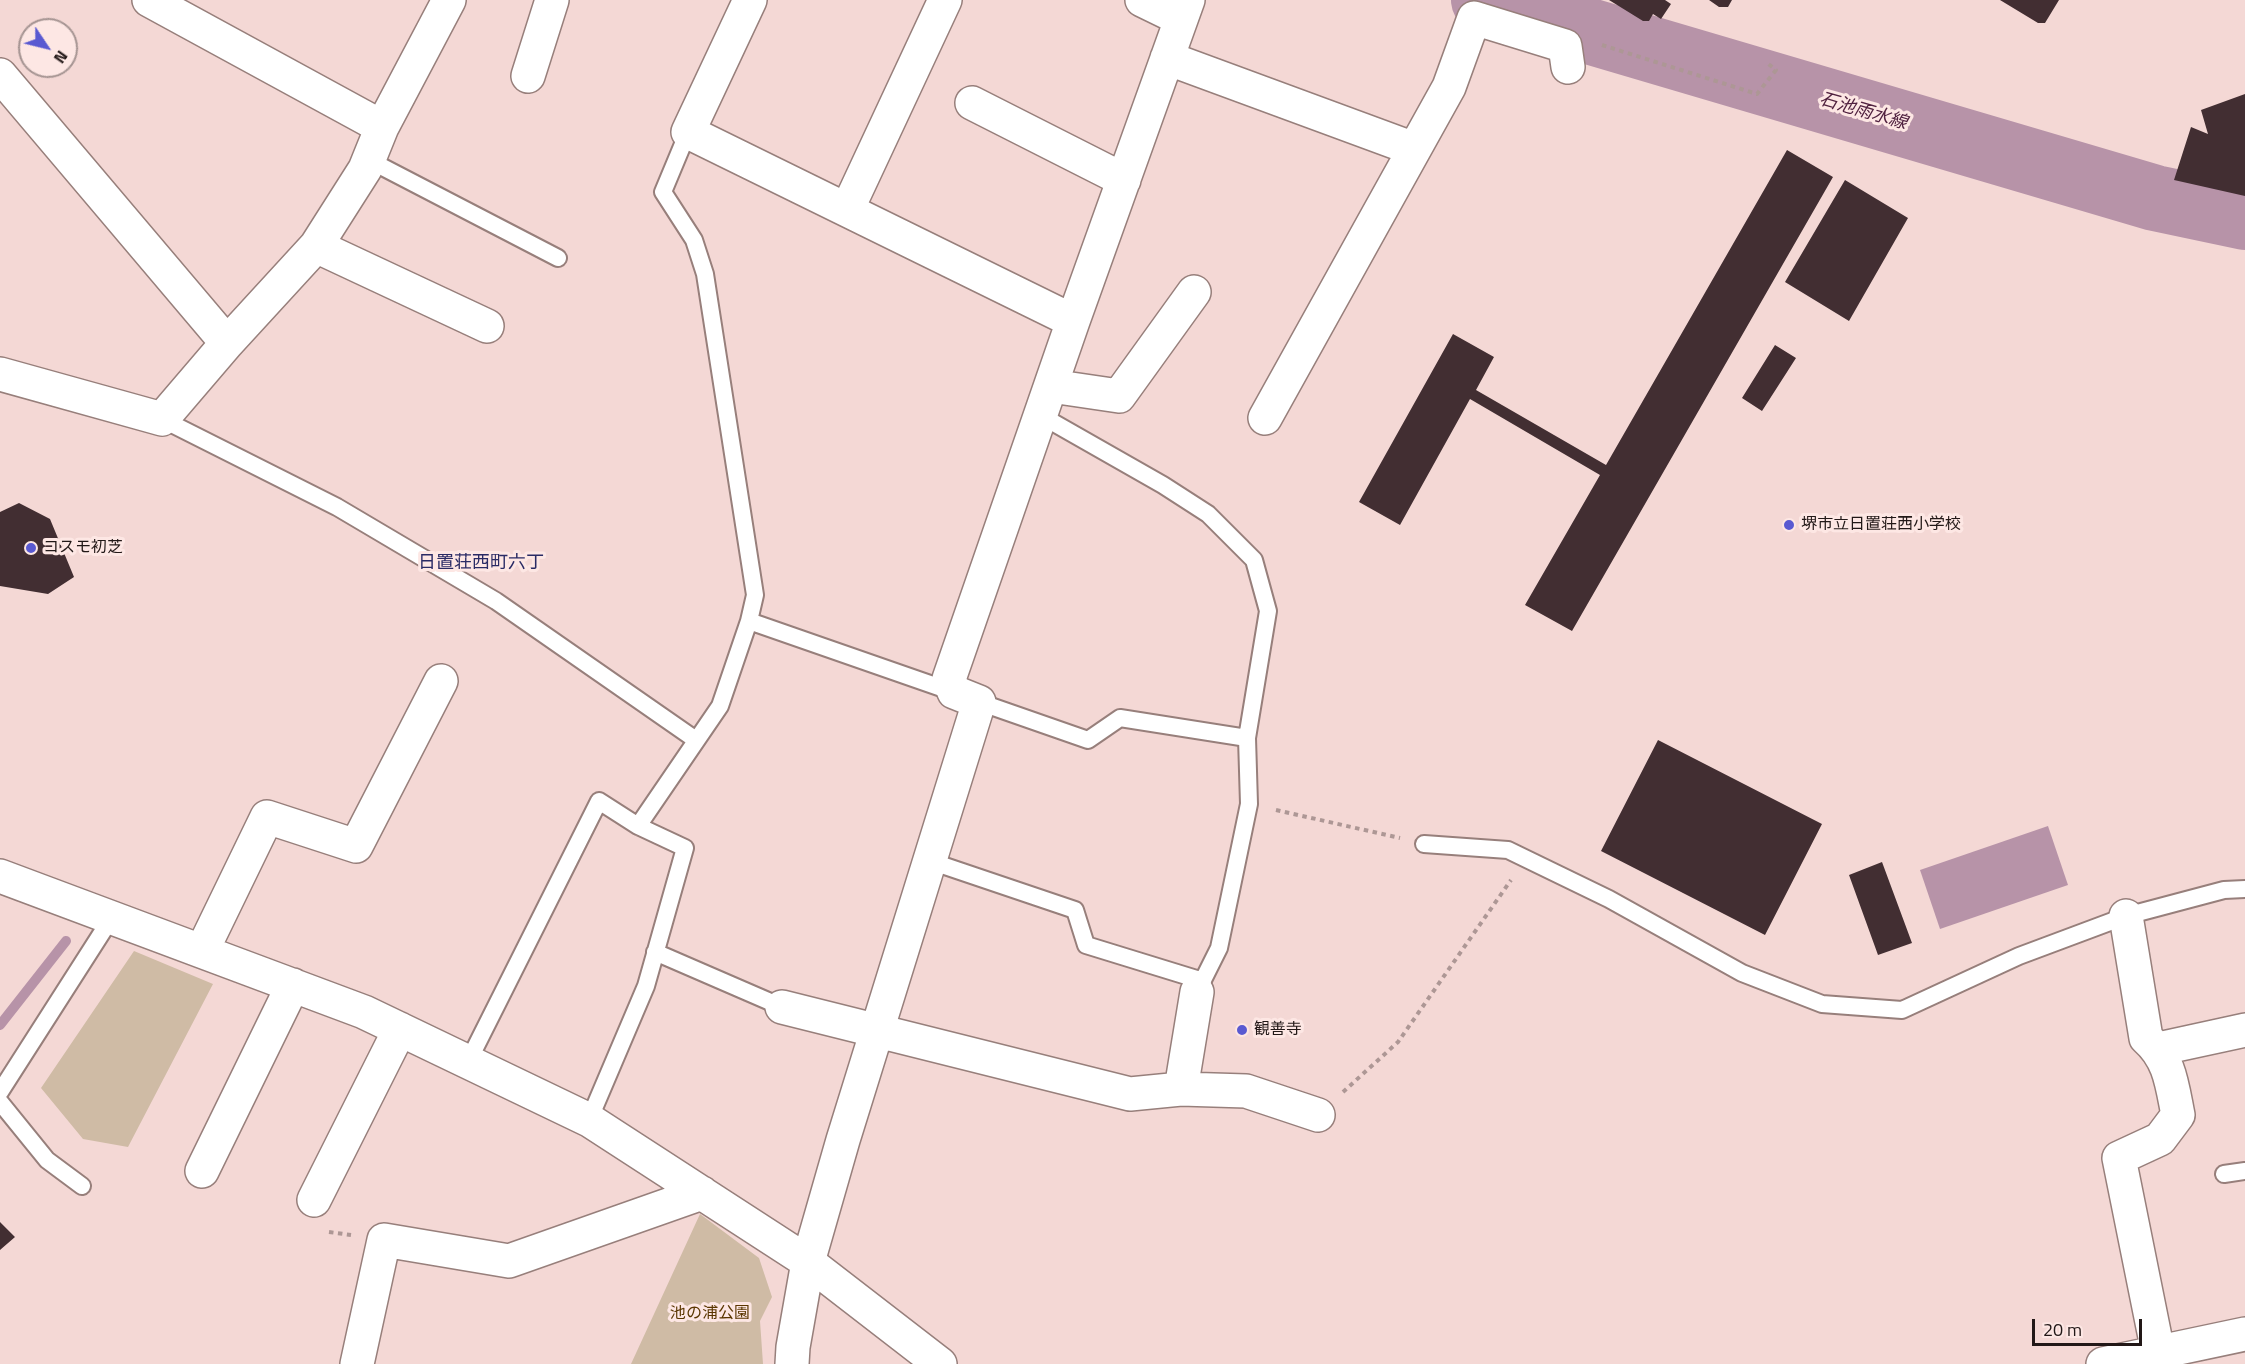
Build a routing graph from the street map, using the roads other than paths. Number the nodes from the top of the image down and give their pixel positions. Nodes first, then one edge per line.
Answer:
1 (149, 0) edge
2 (449, 0) edge
3 (552, 0) edge
4 (750, 0) edge
5 (945, 0) edge
6 (1142, 0) edge
7 (1184, 9) edge
8 (1566, 56) road end
9 (1167, 58) junction
10 (0, 75) edge
11 (528, 76) dead end
12 (972, 103) dead end
13 (382, 127) junction
14 (688, 132) junction
15 (1414, 148) junction
16 (369, 160) junction
17 (1124, 180) junction
18 (847, 210) junction
19 (316, 246) junction
20 (558, 258) dead end
21 (1194, 292) dead end
22 (1073, 321) junction
23 (487, 326) dead end
24 (227, 343) junction
25 (0, 374) edge
26 (1046, 401) junction
27 (1265, 418) dead end
28 (162, 419) junction
29 (749, 621) junction
30 (441, 681) dead end
31 (967, 697) junction
32 (1246, 738) junction
33 (696, 740) junction
34 (638, 826) junction
35 (1424, 844) road end
36 (930, 861) junction
37 (0, 876) edge
38 (2245, 888) edge
39 (2126, 916) junction
40 (112, 917) junction
41 (202, 951) junction
42 (656, 952) junction
43 (292, 985) junction
44 (1200, 986) junction
45 (782, 1007) joint
46 (400, 1029) junction
47 (877, 1030) junction
48 (2245, 1030) edge
49 (2158, 1049) junction
50 (468, 1062) junction
51 (1181, 1089) junction
52 (0, 1092) edge
53 (0, 1102) edge
54 (1318, 1115) road end
55 (589, 1120) junction
56 (2245, 1171) edge
57 (202, 1172) dead end
58 (2224, 1174) dead end
59 (82, 1186) dead end
60 (702, 1193) junction
61 (314, 1200) dead end
62 (808, 1262) junction
63 (2245, 1334) edge
64 (2158, 1352) junction
65 (357, 1364) edge
66 (792, 1364) edge
67 (940, 1364) edge
68 (2103, 1364) edge

1 - 13 street
2 - 13 street
3 - 11 street
4 - 14 street
5 - 18 street
6 - 7 street
7 - 9 street
8 - 15 street
9 - 15 street
9 - 17 street
10 - 24 street
12 - 17 street
13 - 16 street
14 - 18 street
14 - 29 lane
15 - 27 street
16 - 19 street
16 - 20 lane
17 - 22 street
18 - 22 street
19 - 23 street
19 - 24 street
21 - 26 street
22 - 26 street
24 - 28 street
25 - 28 street
26 - 31 street
26 - 32 lane
28 - 33 lane
29 - 31 lane
29 - 33 lane
30 - 41 street
31 - 32 lane
31 - 36 street
32 - 44 lane
33 - 34 lane
34 - 42 lane
34 - 50 lane
35 - 39 lane
36 - 44 lane
36 - 47 street
37 - 40 street
38 - 39 lane
39 - 49 street
40 - 41 street
40 - 52 lane
41 - 43 street
42 - 45 lane
42 - 55 lane
43 - 46 street
43 - 57 street
44 - 51 street
45 - 47 street
46 - 50 street
46 - 61 street
47 - 51 street
47 - 62 street
48 - 49 street
49 - 64 street
50 - 55 street
51 - 54 street
53 - 59 lane
55 - 60 street
56 - 58 lane
60 - 62 street
60 - 65 street
62 - 66 street
62 - 67 street
63 - 64 street
64 - 68 street

